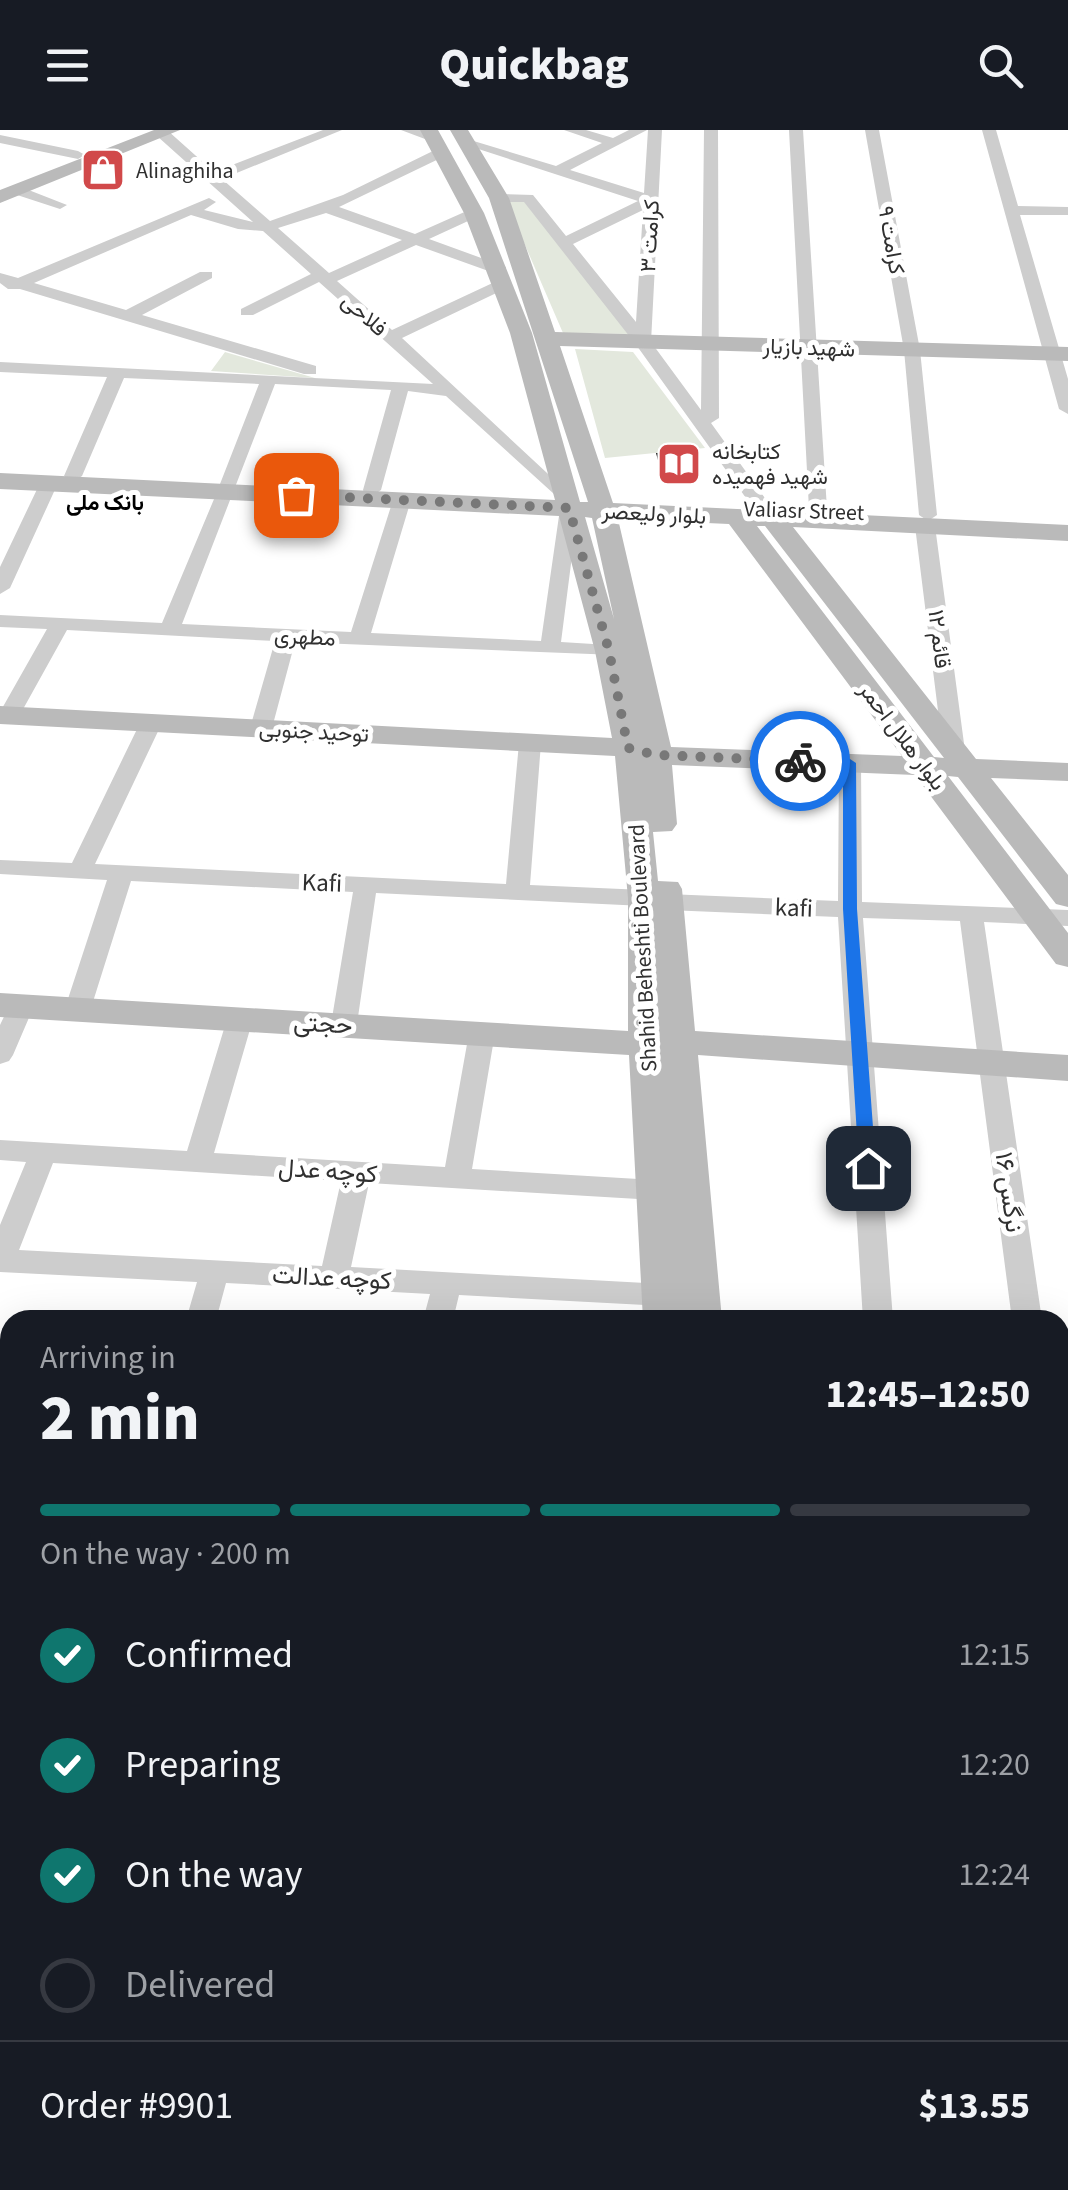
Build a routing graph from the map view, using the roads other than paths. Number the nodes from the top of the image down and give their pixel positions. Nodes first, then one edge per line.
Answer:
1 (335, 130) edge
2 (494, 130) edge
3 (572, 130) edge
4 (640, 130) edge
5 (655, 130) edge
6 (711, 130) edge
7 (796, 130) edge
8 (872, 130) edge
9 (990, 130) edge
10 (159, 131) edge
11 (440, 137) edge
12 (0, 138) edge
13 (614, 143) junction
14 (78, 156) junction
15 (557, 171) junction
16 (212, 178) junction
17 (5, 191) edge
18 (228, 192) junction
19 (499, 198) junction
20 (651, 200) junction
21 (60, 205) dead end
22 (326, 208) junction
23 (192, 210) junction
24 (1012, 210) junction
25 (1068, 212) edge
26 (474, 214) junction
27 (266, 226) junction
28 (415, 240) junction
29 (564, 242) junction
30 (206, 275) dead end
31 (502, 277) junction
32 (0, 278) edge
33 (324, 278) junction
34 (19, 284) junction
35 (0, 293) edge
36 (247, 312) dead end
37 (128, 316) junction
38 (391, 337) junction
39 (549, 340) junction
40 (643, 342) junction
41 (710, 344) junction
42 (809, 347) junction
43 (912, 350) junction
44 (1061, 354) edge
45 (0, 367) edge
46 (118, 372) junction
47 (269, 379) junction
48 (350, 382) junction
49 (401, 384) junction
50 (452, 391) junction
51 (1068, 408) edge
52 (710, 418) dead end
53 (0, 477) edge
54 (61, 480) junction
55 (228, 488) junction
56 (372, 490) junction
57 (402, 500) junction
58 (567, 504) junction
59 (601, 505) junction
60 (818, 509) junction
61 (758, 514) junction
62 (926, 521) junction
63 (1068, 522) edge
64 (1068, 533) edge
65 (0, 588) edge
66 (0, 621) edge
67 (60, 624) junction
68 (170, 629) junction
69 (287, 635) junction
70 (360, 638) junction
71 (550, 648) junction
72 (609, 651) junction
73 (4, 715) edge
74 (151, 723) junction
75 (260, 728) junction
76 (530, 742) junction
77 (647, 747) junction
78 (1068, 756) edge
79 (920, 758) junction
80 (960, 760) junction
81 (850, 763) junction
82 (1068, 772) edge
83 (0, 867) edge
84 (82, 869) junction
85 (122, 871) junction
86 (366, 883) junction
87 (517, 892) junction
88 (1068, 897) edge
89 (656, 900) junction
90 (850, 909) junction
91 (972, 914) junction
92 (1054, 918) edge
93 (1068, 956) edge
94 (11, 1005) edge
95 (78, 1008) junction
96 (240, 1019) junction
97 (344, 1024) junction
98 (482, 1033) junction
99 (663, 1043) junction
100 (859, 1054) junction
101 (0, 1055) edge
102 (993, 1063) junction
103 (1068, 1068) edge
104 (0, 1150) edge
105 (43, 1152) junction
106 (198, 1162) junction
107 (357, 1172) junction
108 (457, 1178) junction
109 (655, 1190) junction
110 (0, 1261) edge
111 (214, 1271) junction
112 (334, 1278) junction
113 (447, 1283) junction
114 (664, 1307) edge
115 (204, 1310) edge
116 (440, 1310) edge
117 (701, 1310) edge
118 (877, 1310) edge
119 (1026, 1310) edge

1 - 16 street
2 - 11 street
3 - 13 street
4 - 13 street
5 - 20 street, کرامت ۳
6 - 41 street
7 - 42 street
8 - 43 street, کرامت ۹
9 - 24 street
10 - 14 street
10 - 16 street, فلاحی
10 - 17 street
11 - 15 street
11 - 19 street, Shahid Beheshti Boulevard
11 - 22 street
11 - 26 street, Shahid Beheshti Boulevard
12 - 14 street
13 - 15 street
14 - 17 street
15 - 20 street
16 - 18 street, فلاحی
17 - 21 street
18 - 23 street
18 - 27 street, فلاحی
19 - 29 street
19 - 39 street, Shahid Beheshti Boulevard
20 - 29 street
20 - 40 street, کرامت ۳
22 - 27 street
22 - 28 street
23 - 27 street
23 - 34 street
24 - 25 street
24 - 44 street
26 - 28 street
26 - 31 street, Shahid Beheshti Boulevard
27 - 33 street, فلاحی
28 - 31 street
28 - 33 street
29 - 40 street
30 - 37 street
31 - 38 street
31 - 58 street, Shahid Beheshti Boulevard
32 - 34 street
33 - 36 street
33 - 38 street, فلاحی
34 - 35 street
34 - 37 street
37 - 48 street
38 - 50 street, فلاحی
39 - 40 street, شهید بازیار
39 - 59 street, Shahid Beheshti Boulevard
40 - 41 street, شهید بازیار
40 - 61 street
41 - 42 street, شهید بازیار
41 - 52 street
42 - 43 street, شهید بازیار
42 - 60 street
43 - 44 street, شهید بازیار
43 - 62 street, کرامت ۹
44 - 51 street
45 - 46 street
46 - 47 street
46 - 54 street
47 - 48 street
47 - 55 street
48 - 49 street
49 - 50 street
49 - 56 street
50 - 58 street, فلاحی
53 - 54 street, بلوار ولیعصر
54 - 55 street, بلوار ولیعصر
54 - 65 street
55 - 56 street
55 - 57 street, بلوار ولیعصر
55 - 68 street
56 - 58 street
57 - 58 street, بلوار ولیعصر
57 - 70 street
58 - 59 street, بلوار ولیعصر
58 - 71 street
58 - 72 street, Shahid Beheshti Boulevard
59 - 61 street, بلوار ولیعصر
59 - 77 street, Shahid Beheshti Boulevard
60 - 61 street, Valiasr Street
60 - 62 street, Valiasr Street
61 - 62 street, بلوار ولیعصر
61 - 79 street, بلوار هلال احمر
61 - 80 street, بلوار هلال احمر
62 - 63 street, Valiasr Street
62 - 64 street, بلوار ولیعصر
62 - 80 street, قائم ۱۲
66 - 67 street, مطهری
67 - 68 street, مطهری
67 - 73 street
68 - 69 street, مطهری
69 - 70 street, مطهری
69 - 75 street
70 - 71 street, مطهری
71 - 72 street, مطهری
72 - 77 street, Shahid Beheshti Boulevard
73 - 74 street, توحید جنوبی
74 - 75 street, توحید جنوبی
74 - 84 street
75 - 76 street, توحید جنوبی
76 - 77 street, توحید جنوبی
76 - 87 street
77 - 79 street
77 - 81 street
77 - 89 street, Shahid Beheshti Boulevard
78 - 80 street
79 - 80 street
79 - 81 street
79 - 92 street, بلوار هلال احمر
80 - 82 street
80 - 88 street, بلوار هلال احمر
81 - 90 street
83 - 84 street, Kafi
84 - 85 street, Kafi
85 - 86 street, Kafi
85 - 95 street
86 - 87 street, Kafi
86 - 97 street
87 - 89 street, Kafi
89 - 90 street, kafi
89 - 99 street, Shahid Beheshti Boulevard
90 - 91 street, kafi
90 - 100 street
91 - 92 street, kafi
91 - 102 street, نرگس ۱۶
92 - 93 street, بلوار هلال احمر
94 - 95 street, حجتی
94 - 101 street
95 - 96 street, حجتی
96 - 97 street, حجتی
96 - 106 street
97 - 98 street, حجتی
98 - 99 street, حجتی
98 - 108 street
99 - 100 street, حجتی
99 - 109 street, Shahid Beheshti Boulevard
99 - 117 street, Shahid Beheshti Boulevard
100 - 102 street, حجتی
100 - 118 street
102 - 103 street, حجتی
102 - 119 street, نرگس ۱۶
104 - 105 street, کوچه عدل
105 - 106 street, کوچه عدل
105 - 110 street
106 - 107 street, کوچه عدل
107 - 108 street, کوچه عدل
107 - 112 street
108 - 109 street, کوچه عدل
109 - 114 street, Shahid Beheshti Boulevard
110 - 111 street, کوچه عدالت
111 - 112 street, کوچه عدالت
111 - 115 street
112 - 113 street, کوچه عدالت
113 - 114 street, کوچه عدالت
113 - 116 street

